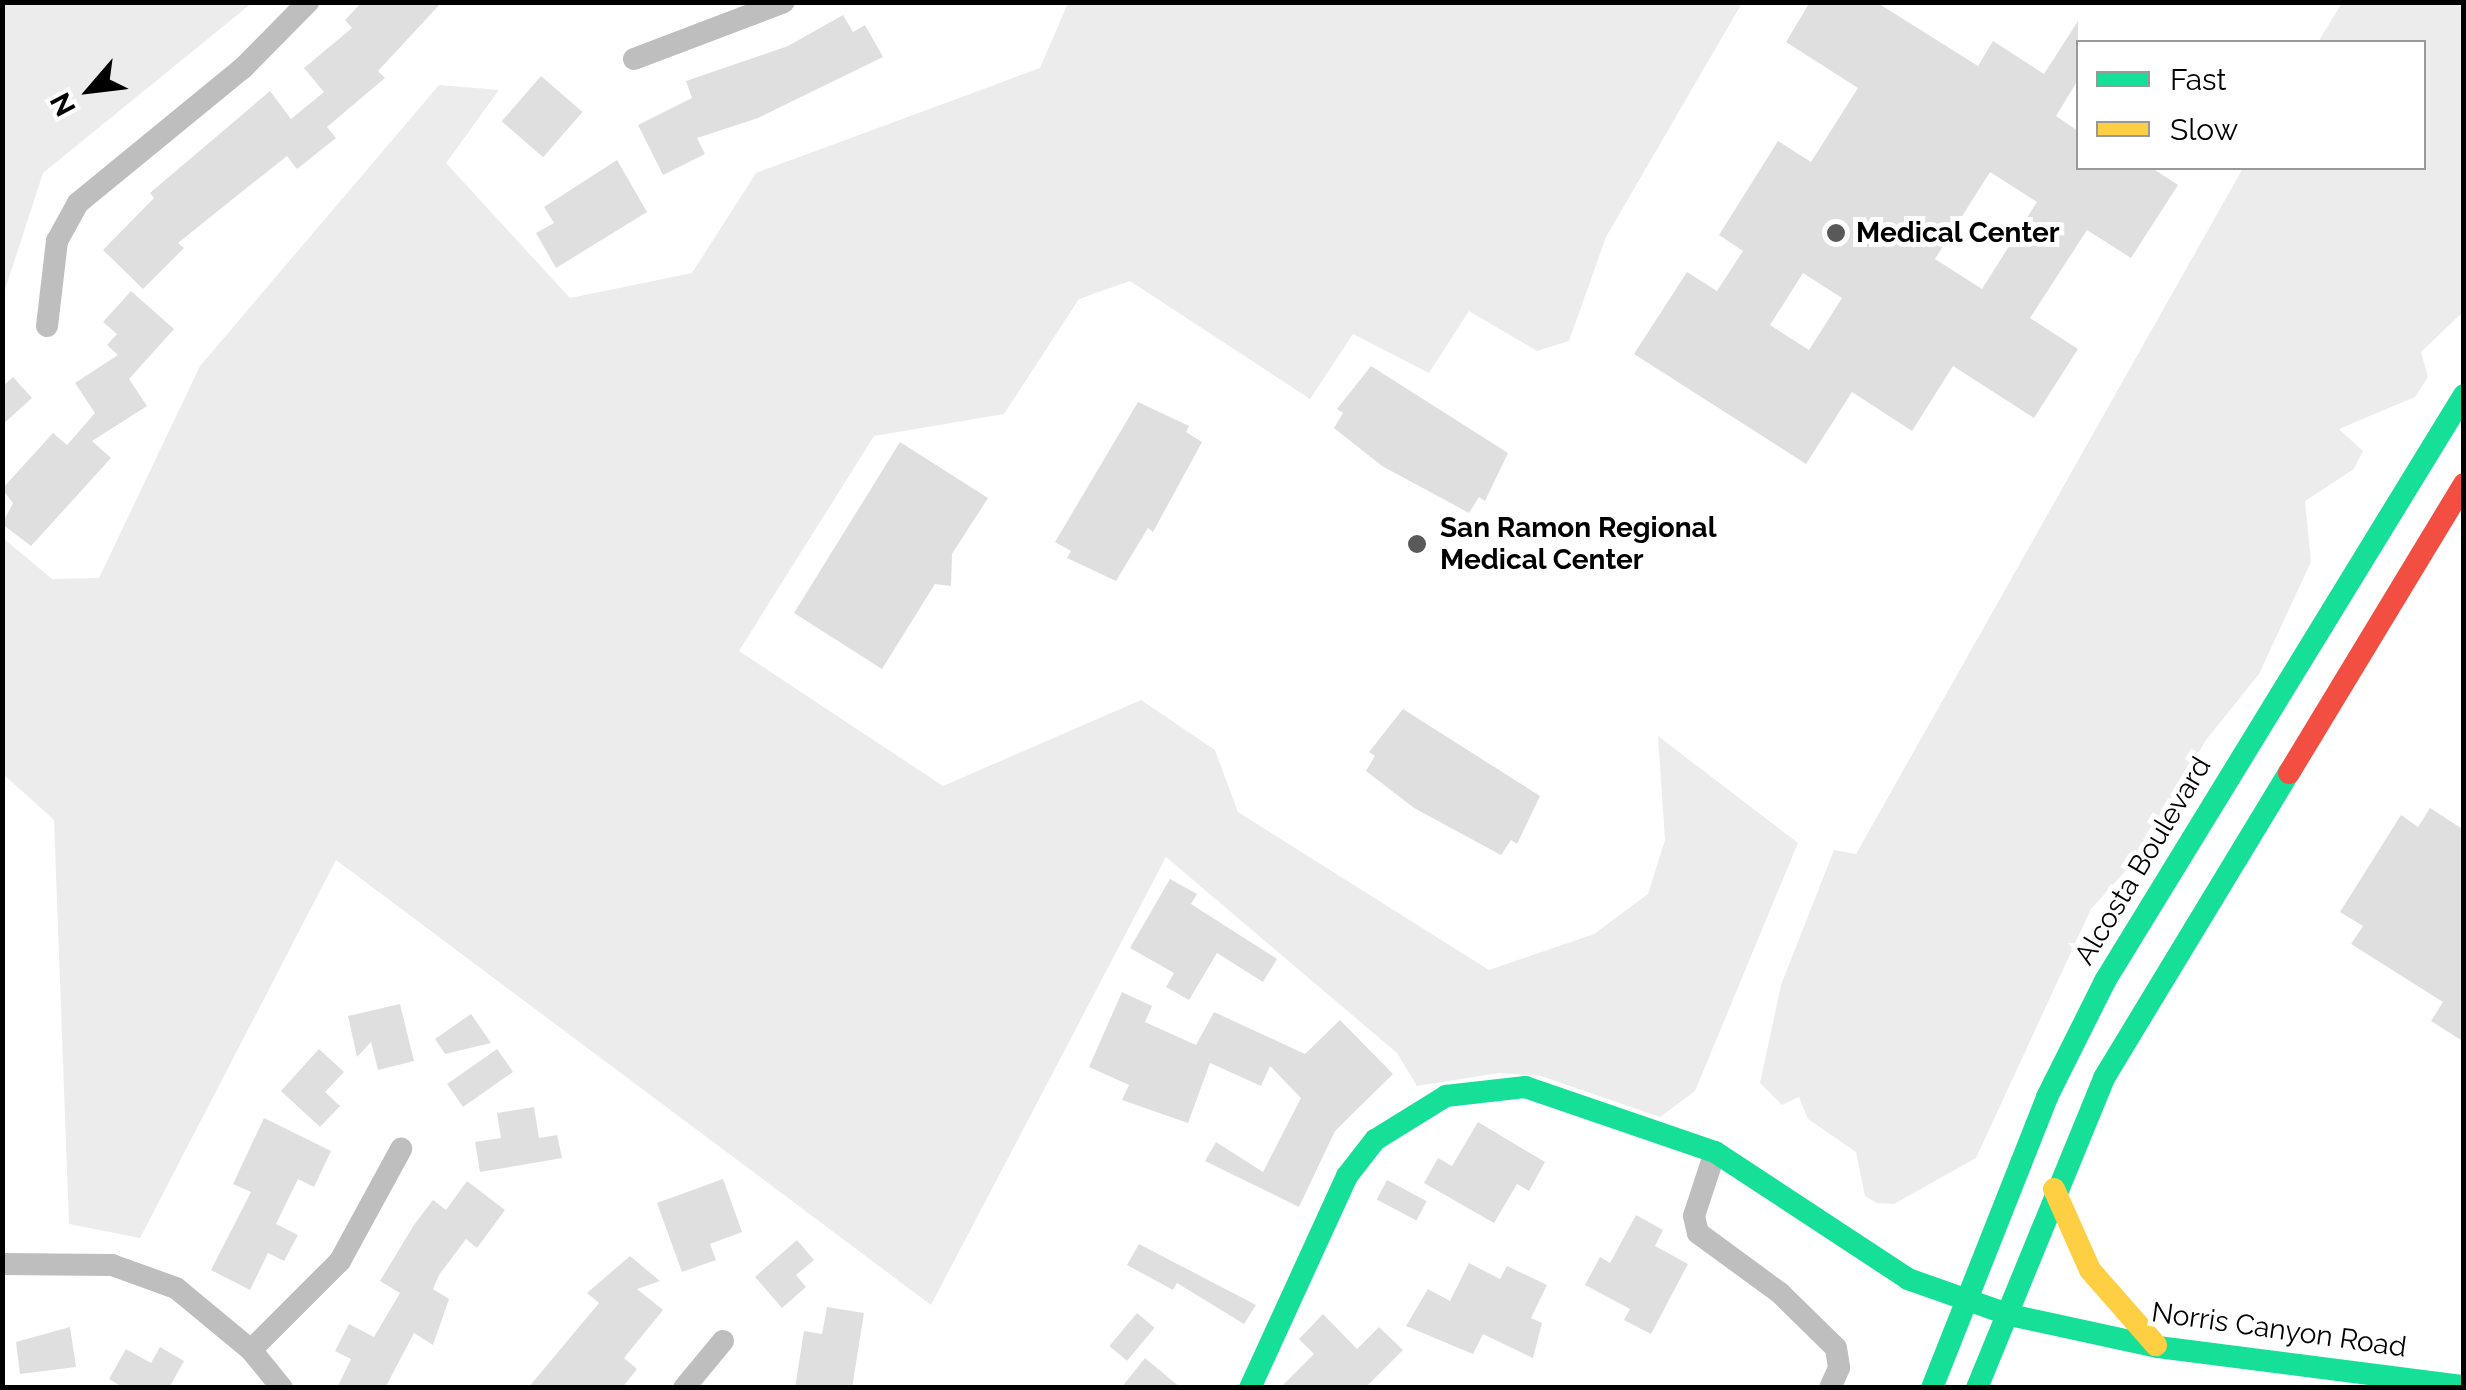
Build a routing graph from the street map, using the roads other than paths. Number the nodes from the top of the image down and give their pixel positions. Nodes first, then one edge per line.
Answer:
1 (308, 2) edge
2 (784, 2) edge
3 (634, 59) dead end
4 (47, 326) dead end
5 (2464, 394) edge
6 (2464, 484) edge
7 (401, 1149) dead end
8 (1715, 1152) junction
9 (2054, 1190) junction
10 (2, 1264) edge
11 (1971, 1300) junction
12 (2010, 1315) junction
13 (722, 1342) dead end
14 (2158, 1347) junction
15 (251, 1350) junction
16 (2464, 1386) edge
17 (282, 1388) edge
18 (684, 1388) edge
19 (1250, 1388) edge
20 (1830, 1388) edge
21 (1932, 1388) edge
22 (1977, 1388) edge

1 - 4 street
2 - 3 street
5 - 11 main road, Alcosta Boulevard
6 - 9 main road
7 - 15 street
8 - 11 main road, Norris Canyon Road
8 - 19 main road, Norris Canyon Road
8 - 20 street
9 - 12 main road
9 - 14 main road
10 - 15 street
11 - 12 main road, Norris Canyon Road
11 - 21 main road, Alcosta Boulevard
12 - 14 main road, Norris Canyon Road
12 - 22 main road
13 - 18 street
14 - 16 main road, Norris Canyon Road
15 - 17 street

